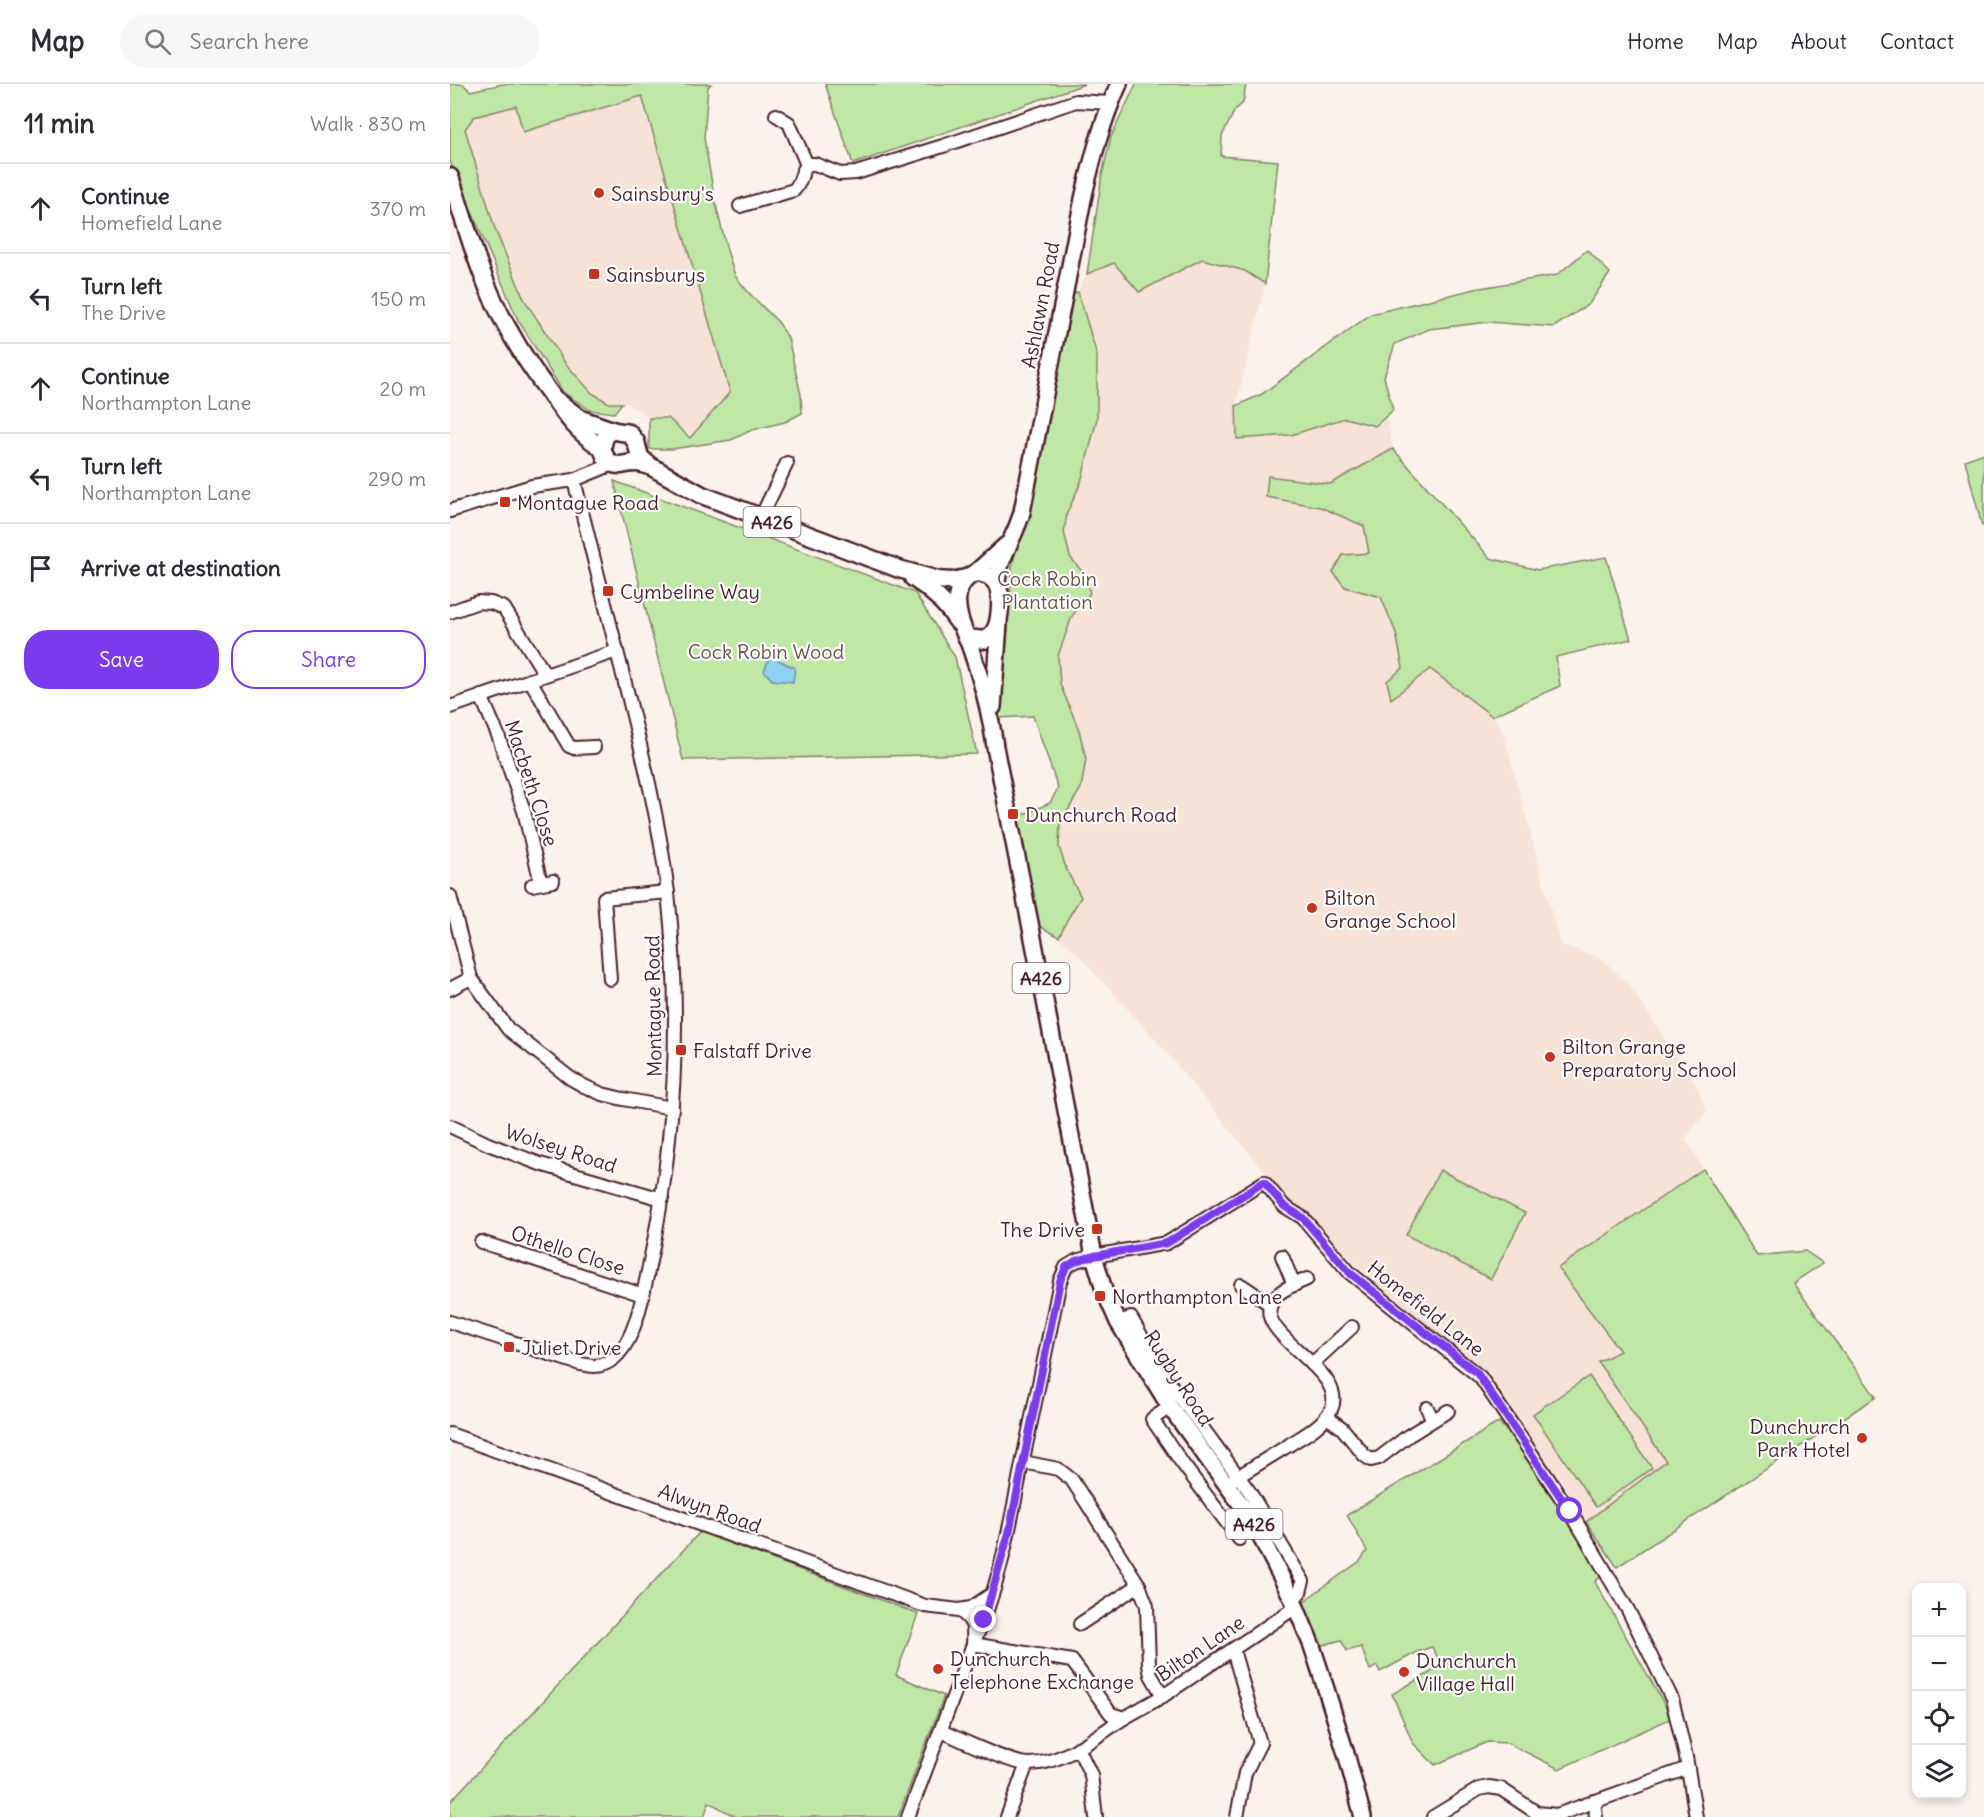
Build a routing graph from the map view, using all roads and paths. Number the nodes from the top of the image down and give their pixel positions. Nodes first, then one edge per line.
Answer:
1 (1119, 84) edge
2 (1110, 103) junction
3 (776, 115) dead end
4 (807, 165) junction
5 (452, 186) edge
6 (740, 206) dead end
7 (552, 397) junction
8 (615, 430) junction
9 (614, 458) junction
10 (787, 463) dead end
11 (574, 480) junction
12 (450, 512) edge
13 (761, 517) junction
14 (1013, 537) junction
15 (899, 569) junction
16 (971, 576) junction
17 (997, 584) junction
18 (450, 612) edge
19 (999, 623) junction
20 (964, 632) junction
21 (617, 651) junction
22 (545, 674) junction
23 (530, 680) junction
24 (481, 696) junction
25 (450, 707) edge
26 (992, 723) junction
27 (594, 747) dead end
28 (542, 883) dead end
29 (668, 892) junction
30 (450, 896) edge
31 (471, 978) junction
32 (610, 979) dead end
33 (450, 989) edge
34 (672, 1108) junction
35 (450, 1126) edge
36 (662, 1199) junction
37 (481, 1241) dead end
38 (1094, 1256) junction
39 (1282, 1256) dead end
40 (1307, 1279) dead end
41 (1241, 1285) dead end
42 (1294, 1285) junction
43 (643, 1295) junction
44 (1271, 1305) junction
45 (450, 1322) edge
46 (1118, 1322) junction
47 (1352, 1327) dead end
48 (1312, 1364) junction
49 (1170, 1407) junction
50 (1427, 1408) dead end
51 (1448, 1411) dead end
52 (1327, 1417) junction
53 (1433, 1420) junction
54 (450, 1434) edge
55 (1023, 1462) junction
56 (1232, 1480) junction
57 (1239, 1539) dead end
58 (1138, 1585) junction
59 (992, 1594) junction
60 (1294, 1604) junction
61 (959, 1610) junction
62 (1080, 1624) dead end
63 (973, 1644) junction
64 (1233, 1650) junction
65 (1163, 1696) junction
66 (1124, 1718) junction
67 (941, 1731) junction
68 (1078, 1748) junction
69 (1027, 1764) junction
70 (1688, 1768) junction
71 (1594, 1802) junction
72 (1696, 1816) edge
73 (909, 1817) edge
74 (1007, 1817) edge
75 (1096, 1817) edge
76 (1237, 1817) edge
77 (1363, 1817) edge
78 (1432, 1817) edge
79 (1596, 1817) edge

1 - 2 main road, Ashlawn Road
2 - 4 street
2 - 14 main road, Ashlawn Road
3 - 4 street
4 - 6 street
5 - 7 highway, A426
7 - 8 highway, A426
7 - 9 highway, A426
8 - 9 highway
8 - 9 highway, A426
9 - 11 street
9 - 13 highway, A426
10 - 13 street
11 - 12 street
11 - 21 street, Montague Road
13 - 15 highway, A426
14 - 16 main road, Ashlawn Road
14 - 17 main road, Ashlawn Road
15 - 16 highway, A426
15 - 20 highway, A426
16 - 17 highway
16 - 20 highway
17 - 19 highway
18 - 22 street
19 - 20 highway
19 - 26 main road
20 - 26 main road, A426
21 - 22 street
21 - 29 street, Montague Road
22 - 23 street
23 - 24 street
23 - 27 street
24 - 25 street
24 - 28 street, Macbeth Close
26 - 38 main road, Rugby Road / A426
29 - 32 street
29 - 34 street, Montague Road
30 - 31 street
31 - 33 street
31 - 34 street
34 - 36 street, Montague Road
35 - 36 street, Wolsey Road
36 - 43 street, Montague Road
37 - 43 street, Othello Close
38 - 46 main road, Rugby Road / A426
38 - 55 street
38 - 70 street, Homefield Lane
39 - 42 street
40 - 42 street
41 - 44 street
42 - 44 street
43 - 45 street, Montague Road
44 - 48 street
46 - 49 main road, Rugby Road / A426
46 - 56 street
47 - 48 street
48 - 52 street
49 - 56 main road, Rugby Road / A426
49 - 57 street
50 - 53 street
51 - 53 street
52 - 53 street
52 - 56 street
54 - 61 street, Alwyn Road
55 - 58 street
55 - 59 street
56 - 60 main road, Rugby Road / A426
58 - 62 street
58 - 65 street
59 - 61 street
59 - 63 street
60 - 64 street, Bilton Lane
60 - 77 main road, Rugby Road / A426
61 - 63 street
63 - 66 street
63 - 67 street
64 - 65 street, Bilton Lane
64 - 76 street
65 - 66 street, Bilton Lane
66 - 68 street, Bilton Lane
67 - 69 street, Bilton Lane
67 - 73 street
68 - 69 street, Bilton Lane
68 - 75 street
69 - 74 street
70 - 71 street
70 - 72 street, Homefield Lane
71 - 78 street
71 - 79 street

